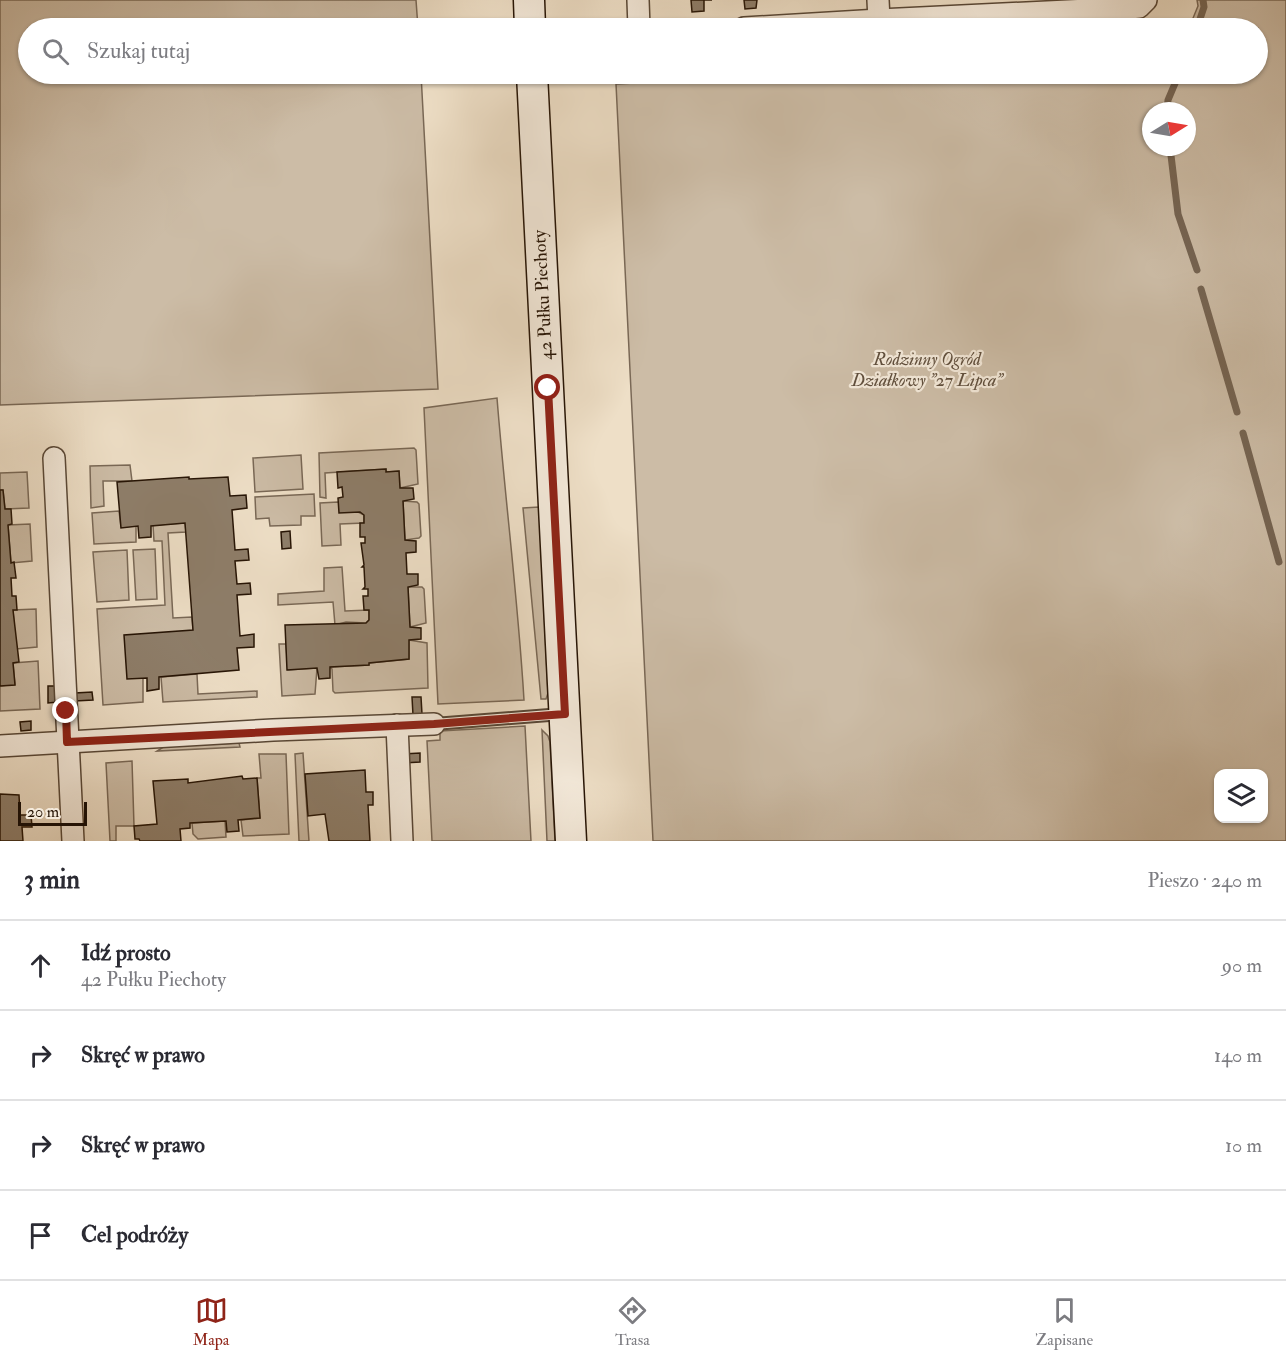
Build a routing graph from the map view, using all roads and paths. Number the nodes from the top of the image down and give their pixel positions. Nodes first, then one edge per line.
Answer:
1 (529, 0) edge
2 (638, 0) edge
3 (1146, 0) edge
4 (878, 10) edge
5 (530, 18) edge
6 (639, 18) edge
7 (818, 18) edge
8 (533, 84) edge
9 (54, 458) dead end
10 (565, 714) junction
11 (434, 724) joint
12 (397, 725) junction
13 (67, 742) junction
14 (0, 746) edge
15 (73, 841) edge
16 (402, 841) edge
17 (571, 841) edge

1 - 5 street
2 - 6 street
3 - 4 street
4 - 7 street
8 - 10 street, 42 Pułku Piechoty
9 - 13 street
10 - 11 lane
10 - 17 street, 42 Pułku Piechoty
11 - 12 street
12 - 13 street
12 - 16 street
13 - 14 street
13 - 15 street

